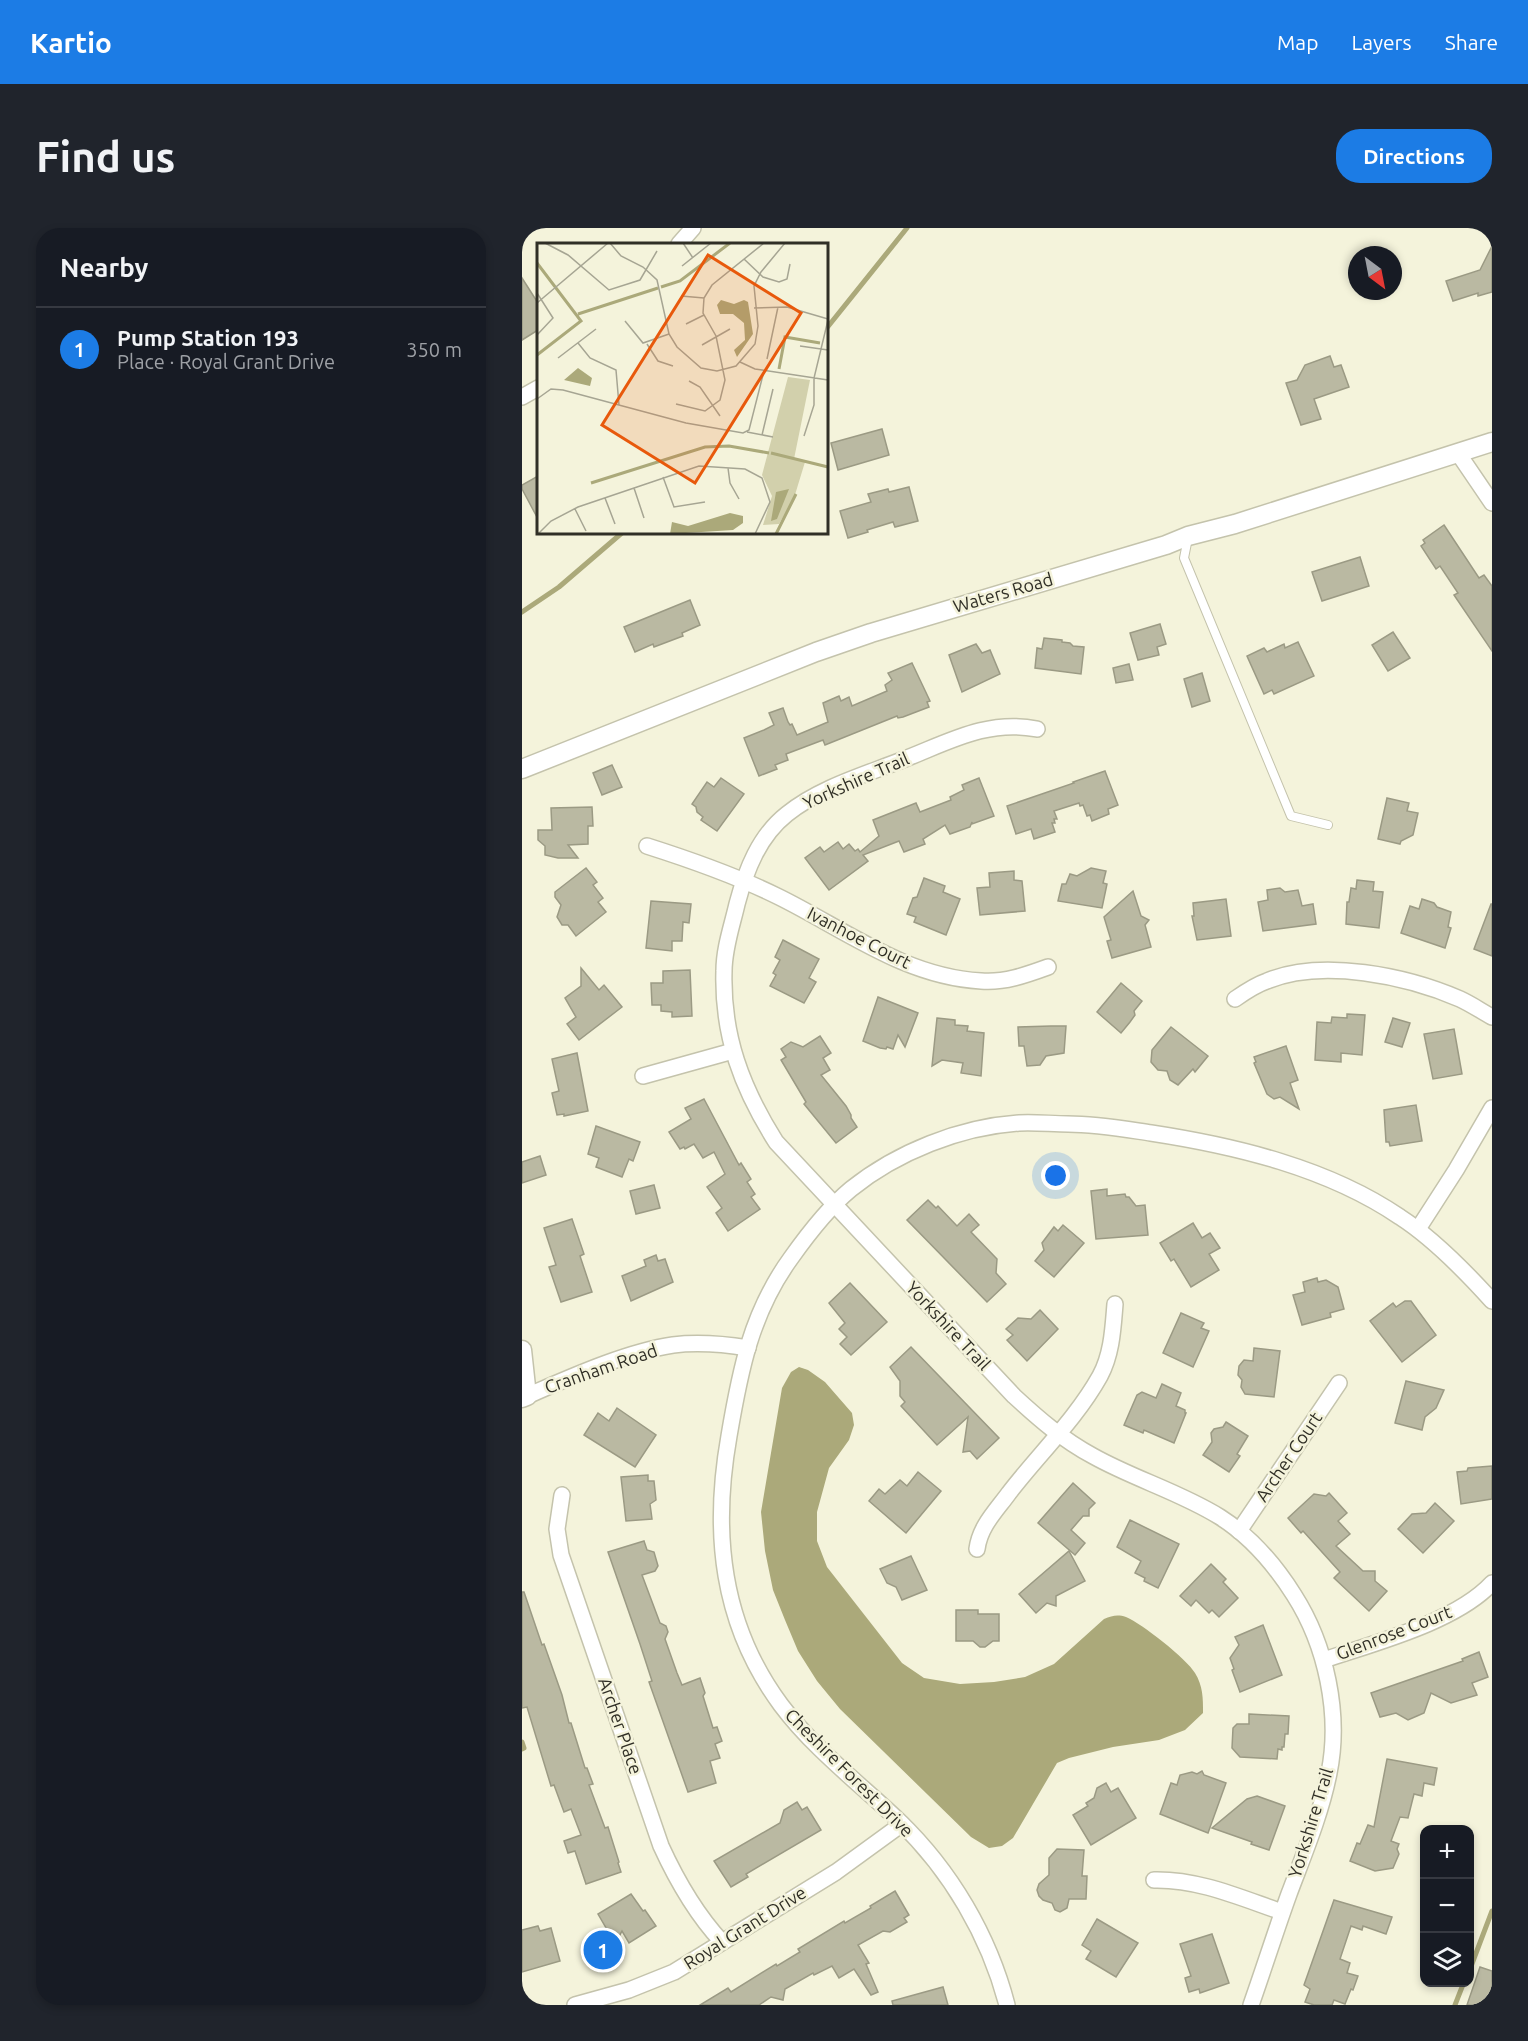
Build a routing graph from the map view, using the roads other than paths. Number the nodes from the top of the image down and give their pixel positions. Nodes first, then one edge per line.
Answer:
1 (693, 228) edge
2 (680, 243) edge
3 (537, 389) edge
4 (522, 397) edge
5 (1492, 442) edge
6 (1458, 453) junction
7 (1492, 503) edge
8 (1188, 536) junction
9 (1037, 729) dead end
10 (522, 769) edge
11 (1329, 825) dead end
12 (646, 846) dead end
13 (744, 881) junction
14 (1048, 967) dead end
15 (1235, 999) dead end
16 (1492, 1017) edge
17 (733, 1051) junction
18 (643, 1076) dead end
19 (1492, 1108) edge
20 (835, 1204) junction
21 (1418, 1229) junction
22 (1492, 1301) edge
23 (1115, 1304) dead end
24 (747, 1348) junction
25 (522, 1350) edge
26 (1339, 1383) dead end
27 (525, 1397) edge
28 (1056, 1435) junction
29 (562, 1495) dead end
30 (1239, 1531) junction
31 (977, 1549) dead end
32 (1492, 1583) edge
33 (1324, 1660) junction
34 (902, 1824) junction
35 (1154, 1880) dead end
36 (1282, 1912) junction
37 (722, 1942) junction
38 (575, 2005) edge
39 (1006, 2005) edge
40 (1251, 2005) edge

1 - 2 street
3 - 4 street
5 - 6 street, Waters Road
6 - 7 street
6 - 8 street, Waters Road
8 - 10 street, Waters Road
8 - 11 lane
9 - 13 street, Yorkshire Trail
12 - 13 street, Ivanhoe Court
13 - 14 street, Ivanhoe Court
13 - 17 street, Yorkshire Trail
15 - 16 street
17 - 18 street
17 - 20 street, Yorkshire Trail
19 - 21 street
20 - 21 street, Cheshire Forest Drive
20 - 24 street, Cheshire Forest Drive
20 - 28 street, Yorkshire Trail
21 - 22 street, Cheshire Forest Drive
23 - 28 street
24 - 27 street, Cranham Road
24 - 34 street, Cheshire Forest Drive
25 - 27 street
26 - 30 street, Archer Court
28 - 30 street, Yorkshire Trail
28 - 31 street
29 - 37 street, Archer Place
30 - 33 street, Yorkshire Trail
32 - 33 street, Glenrose Court
33 - 36 street, Yorkshire Trail
34 - 37 street, Royal Grant Drive
34 - 39 street, Cheshire Forest Drive
35 - 36 street
36 - 40 street, Yorkshire Trail
37 - 38 street, Royal Grant Drive

